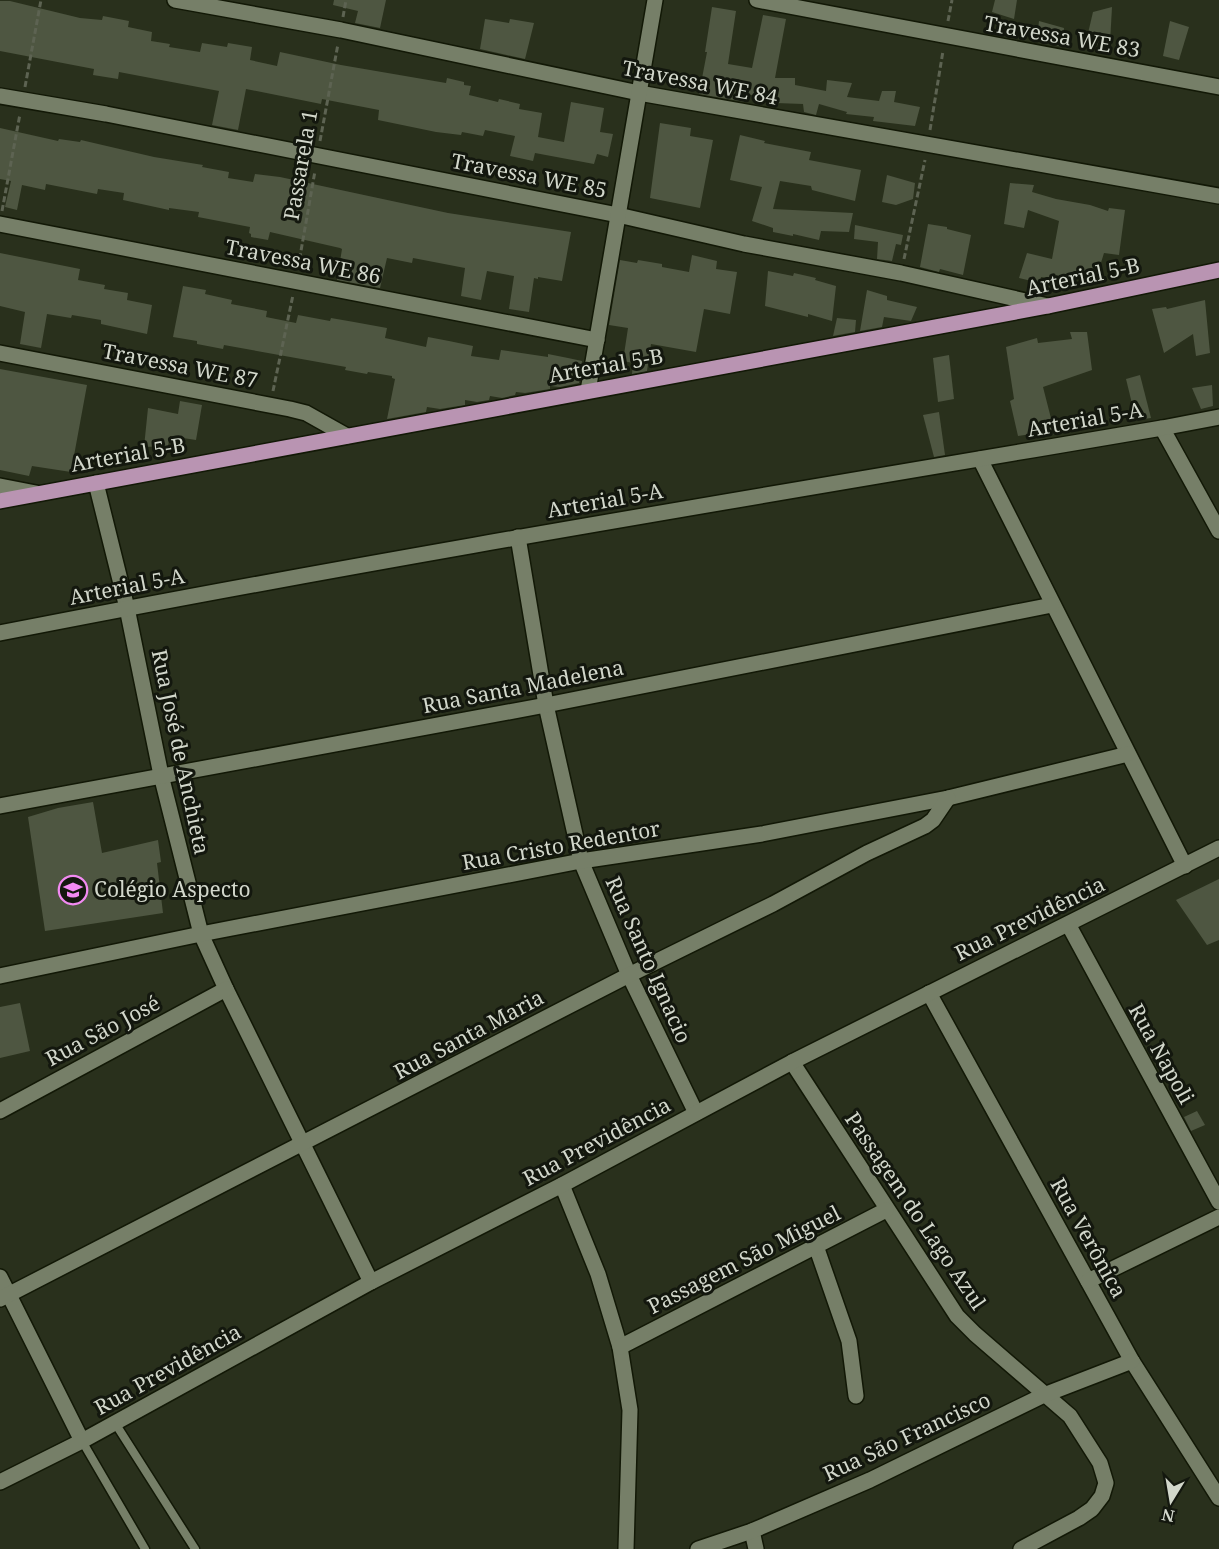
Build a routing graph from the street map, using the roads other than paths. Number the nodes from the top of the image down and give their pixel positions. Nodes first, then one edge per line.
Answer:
1 (175, 0) edge
2 (655, 0) edge
3 (757, 0) edge
4 (1219, 87) edge
5 (639, 93) junction
6 (0, 96) edge
7 (1219, 196) edge
8 (618, 215) junction
9 (0, 224) edge
10 (1219, 270) edge
11 (1048, 306) junction
12 (597, 340) junction
13 (0, 353) edge
14 (588, 391) junction
15 (1219, 417) edge
16 (1162, 428) junction
17 (347, 436) junction
18 (980, 459) junction
19 (96, 483) junction
20 (0, 486) edge
21 (36, 494) junction
22 (0, 501) edge
23 (1219, 531) edge
24 (518, 537) junction
25 (1052, 604) junction
26 (127, 608) junction
27 (0, 633) edge
28 (546, 705) junction
29 (1128, 754) junction
30 (161, 776) junction
31 (948, 798) junction
32 (0, 806) edge
33 (1219, 848) edge
34 (581, 861) junction
35 (1185, 866) junction
36 (1068, 924) junction
37 (201, 934) junction
38 (629, 975) junction
39 (0, 976) edge
40 (226, 989) junction
41 (928, 993) junction
42 (792, 1062) junction
43 (0, 1111) edge
44 (696, 1113) junction
45 (303, 1145) junction
46 (562, 1185) junction
47 (1219, 1202) edge
48 (886, 1210) junction
49 (1219, 1218) edge
50 (816, 1246) junction
51 (0, 1277) edge
52 (1088, 1281) junction
53 (370, 1282) junction
54 (5, 1297) edge
55 (620, 1347) junction
56 (1132, 1361) junction
57 (1044, 1395) junction
58 (856, 1396) dead end
59 (115, 1423) junction
60 (82, 1441) junction
61 (0, 1482) edge
62 (1219, 1498) edge
63 (752, 1531) junction
64 (145, 1549) edge
65 (195, 1549) edge
66 (626, 1549) edge
67 (698, 1549) edge
68 (756, 1549) edge
69 (1021, 1549) edge

1 - 5 street, Travessa WE 84
2 - 5 street
3 - 4 street, Travessa WE 83
5 - 7 street, Travessa WE 84
5 - 8 street
6 - 8 street, Travessa WE 85
8 - 11 street, Travessa WE 85
8 - 12 street
9 - 12 street, Travessa WE 86
10 - 11 main road, Arterial 5-B
11 - 14 main road, Arterial 5-B
12 - 14 street
13 - 17 street, Travessa WE 87
14 - 17 main road, Arterial 5-B
15 - 16 street, Arterial 5-A
16 - 18 street, Arterial 5-A
16 - 23 street
17 - 19 main road, Arterial 5-B
18 - 24 street, Arterial 5-A
18 - 25 street
19 - 21 main road, Arterial 5-B
19 - 26 street, Rua José de Anchieta
20 - 21 street
21 - 22 main road, Arterial 5-B
24 - 26 street, Arterial 5-A
24 - 28 street, Rua Santo Ignacio
25 - 28 street, Rua Santa Madelena
25 - 29 street
26 - 27 street, Arterial 5-A
26 - 30 street, Rua José de Anchieta
28 - 30 street, Rua Santa Madelena
28 - 34 street, Rua Santo Ignacio
29 - 31 street, Rua Cristo Redentor
29 - 35 street
30 - 32 street, Rua Santa Madelena
30 - 37 street, Rua José de Anchieta
31 - 34 street, Rua Cristo Redentor
31 - 38 street, Rua Santa Maria
33 - 35 street, Rua Previdência
34 - 37 street, Rua Cristo Redentor
34 - 38 street, Rua Santo Ignacio
35 - 36 street, Rua Previdência
36 - 41 street, Rua Previdência
36 - 47 street, Rua Napoli
37 - 39 street, Rua Cristo Redentor
37 - 40 street, Rua José de Anchieta
38 - 44 street, Rua Santo Ignacio
38 - 45 street, Rua Santa Maria
40 - 43 street, Rua São José
40 - 45 street, Rua José de Anchieta
41 - 42 street, Rua Previdência
41 - 52 street, Rua Verônica
42 - 44 street, Rua Previdência
42 - 48 street, Passagem do Lago Azul
44 - 46 street, Rua Previdência
45 - 53 street, Rua José de Anchieta
45 - 54 street, Rua Santa Maria
46 - 53 street, Rua Previdência
46 - 55 street
48 - 50 street, Passagem São Miguel
48 - 57 street, Passagem do Lago Azul
49 - 52 street
50 - 55 street, Passagem São Miguel
50 - 58 street
51 - 54 street
52 - 56 street, Rua Verônica
53 - 59 street, Rua Previdência
54 - 60 street
55 - 66 street
56 - 57 street, Rua São Francisco
56 - 62 street, Rua Verônica
57 - 63 street, Rua São Francisco
57 - 69 street, Passagem do Lago Azul
59 - 60 street, Rua Previdência
59 - 65 lane
60 - 61 street, Rua Previdência
60 - 64 lane
63 - 67 street, Rua São Francisco
63 - 68 street

